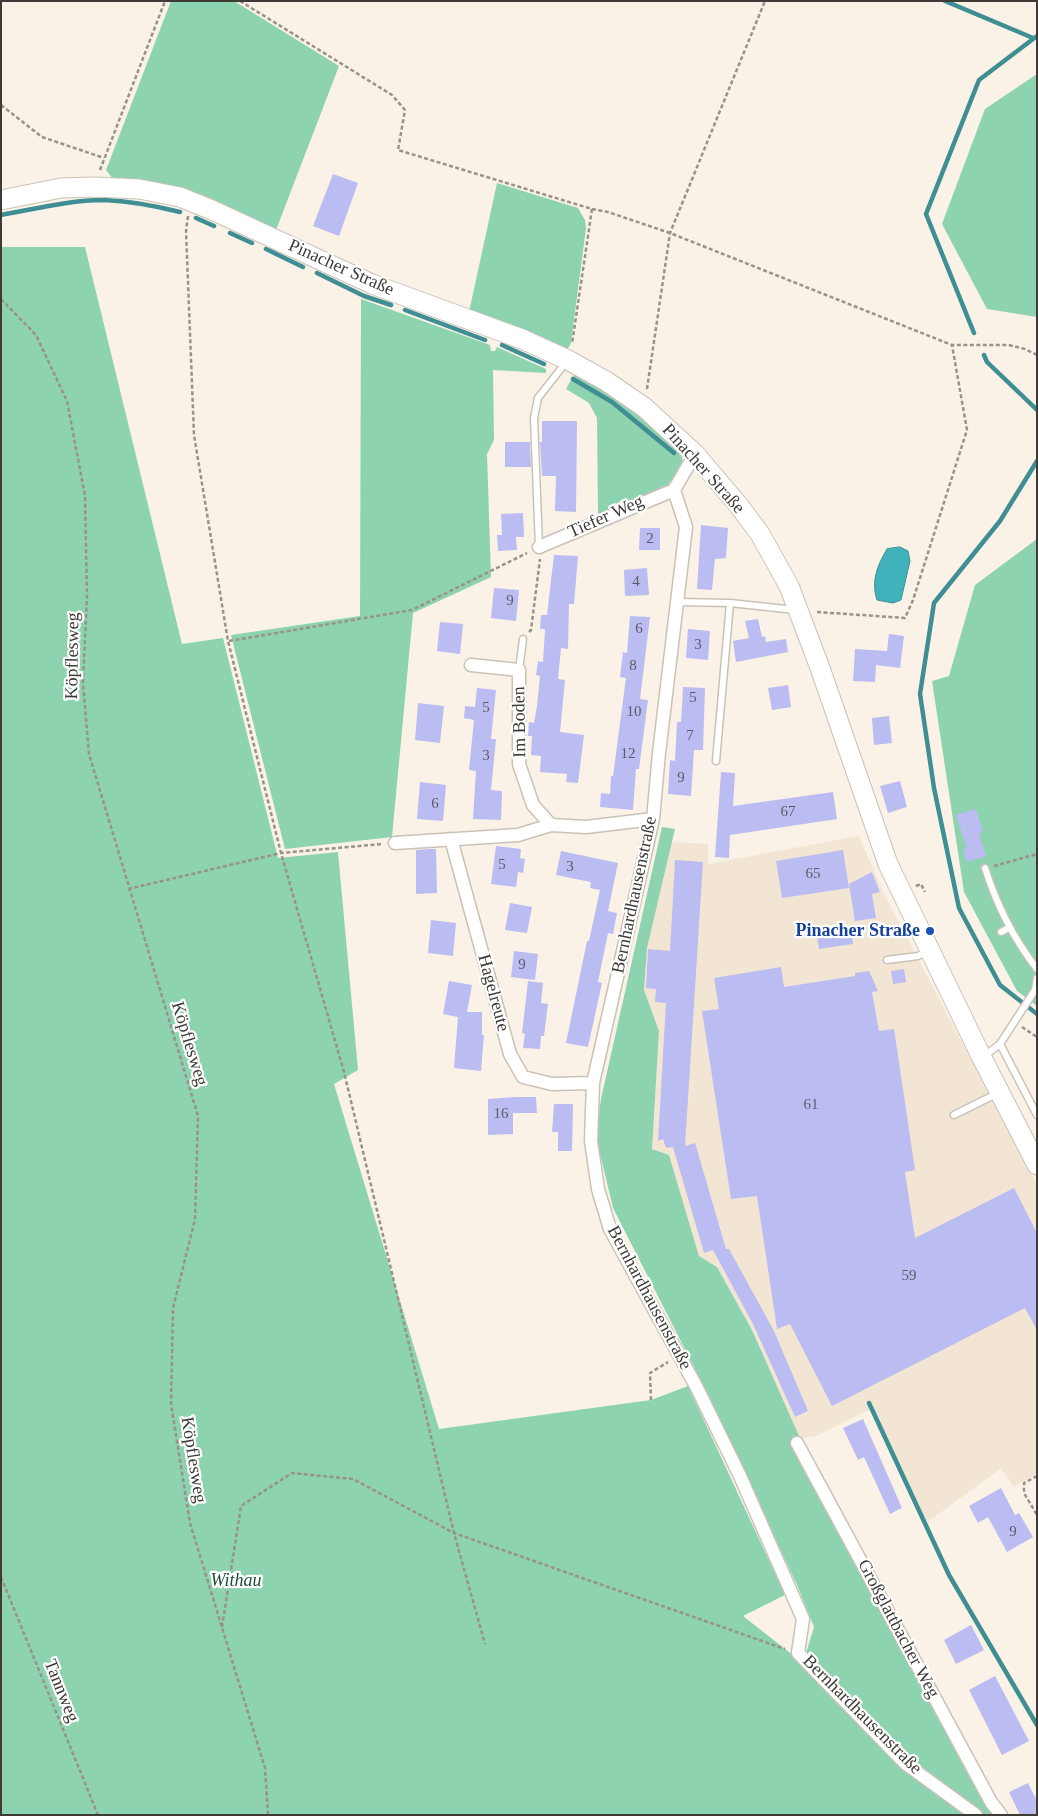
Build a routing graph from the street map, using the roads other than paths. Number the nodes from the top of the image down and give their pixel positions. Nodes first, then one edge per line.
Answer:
1 (1, 200) edge
2 (568, 360) junction
3 (695, 454) junction
4 (674, 490) junction
5 (539, 547) joint
6 (679, 602) junction
7 (730, 604) junction
8 (798, 611) junction
9 (523, 639) road end
10 (471, 665) dead end
11 (519, 670) junction
12 (716, 761) dead end
13 (653, 819) junction
14 (551, 826) junction
15 (452, 839) junction
16 (395, 843) road end
17 (985, 868) road end
18 (1009, 928) junction
19 (1001, 932) dead end
20 (930, 950) junction
21 (887, 960) dead end
22 (1037, 969) edge
23 (1037, 978) edge
24 (1000, 1044) junction
25 (982, 1058) junction
26 (593, 1083) junction
27 (999, 1092) junction
28 (1036, 1111) edge
29 (954, 1116) dead end
30 (1037, 1165) edge
31 (798, 1443) dead end
32 (976, 1815) edge
33 (1001, 1815) edge

1 - 2 street, Pinacher Straße
2 - 3 street, Pinacher Straße
2 - 5 lane
3 - 4 street
3 - 8 street, Pinacher Straße
4 - 5 street, Tiefer Weg
4 - 6 street, Bernhardhausenstraße
6 - 7 lane
6 - 13 street, Bernhardhausenstraße
7 - 8 lane
7 - 12 lane
8 - 20 street, Pinacher Straße
9 - 11 lane, Im Boden
10 - 11 street, Im Boden
11 - 14 street, Im Boden
13 - 14 street
13 - 26 street, Bernhardhausenstraße
14 - 15 street
15 - 16 street
15 - 26 street, Hagelreute
17 - 18 lane
18 - 19 lane
18 - 22 lane
20 - 21 lane
20 - 25 street, Pinacher Straße
23 - 24 lane
24 - 25 lane
24 - 28 lane
25 - 27 street, Pinacher Straße
26 - 32 street, Bernhardhausenstraße
27 - 29 lane
27 - 30 street, Pinacher Straße
31 - 33 street, Großglattbacher Weg

